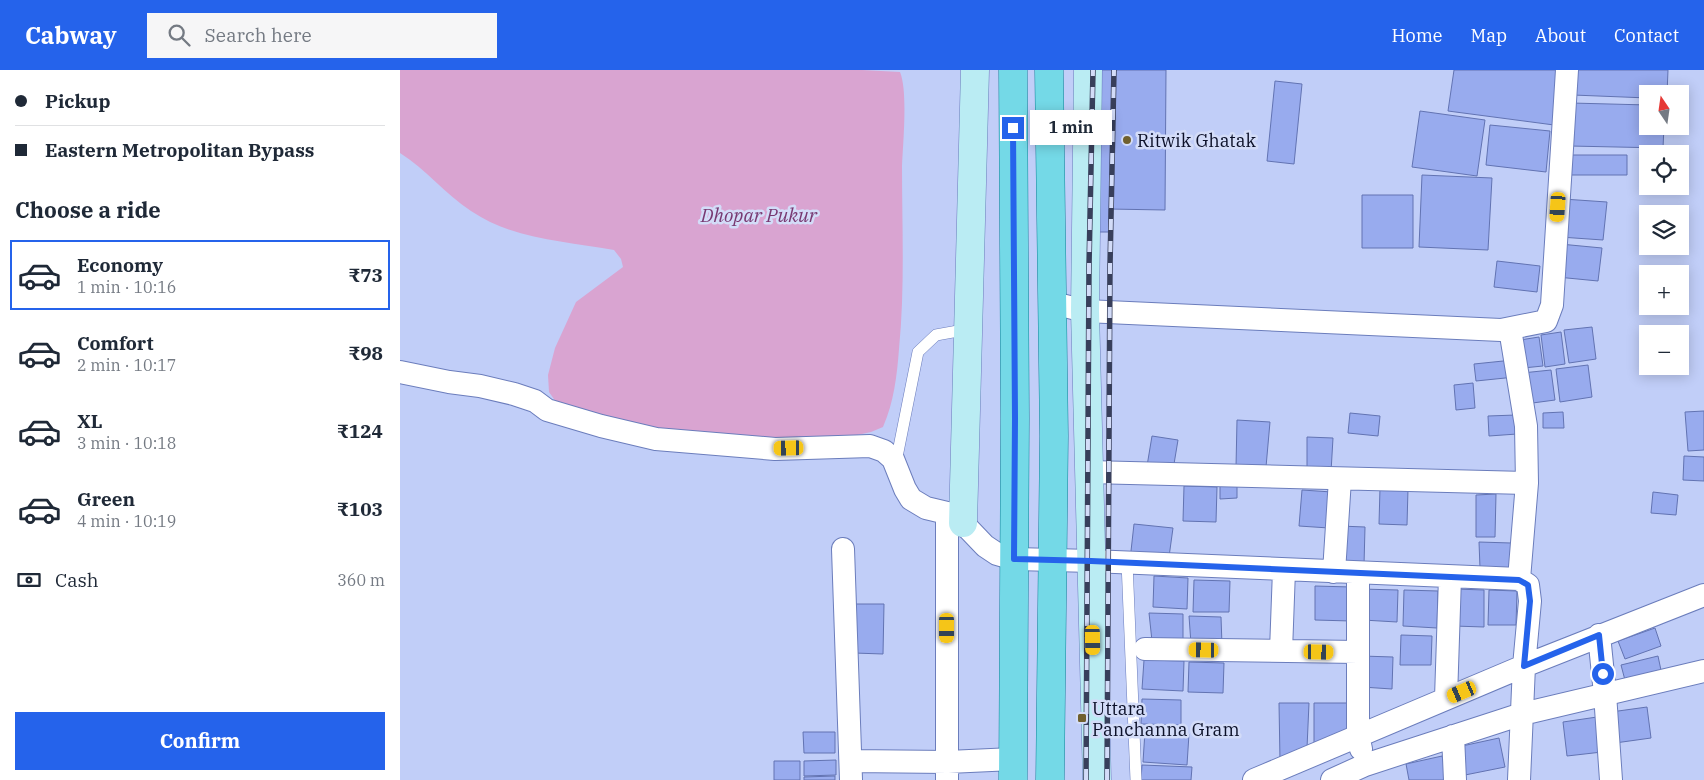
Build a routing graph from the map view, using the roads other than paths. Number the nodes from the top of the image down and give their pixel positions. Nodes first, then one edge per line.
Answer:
1 (975, 70) edge
2 (1013, 70) edge
3 (1049, 70) edge
4 (1088, 70) edge
5 (1567, 70) edge
6 (1053, 303) junction
7 (1085, 311) junction
8 (969, 328) junction
9 (1510, 329) junction
10 (400, 372) edge
11 (896, 464) junction
12 (1089, 472) junction
13 (1340, 479) junction
14 (1527, 483) junction
15 (955, 518) junction
16 (844, 549) dead end
17 (1014, 559) junction
18 (1053, 560) junction
19 (1091, 561) junction
20 (1127, 562) junction
21 (1284, 570) junction
22 (1334, 572) junction
23 (1358, 573) junction
24 (1450, 577) junction
25 (1519, 580) junction
26 (1704, 595) edge
27 (1599, 635) junction
28 (1145, 649) dead end
29 (1281, 651) junction
30 (1358, 652) junction
31 (1524, 666) junction
32 (1704, 671) edge
33 (1605, 694) junction
34 (1446, 698) junction
35 (1522, 714) junction
36 (1358, 735) junction
37 (1454, 736) junction
38 (1013, 769) edge
39 (851, 771) edge
40 (947, 771) edge
41 (1366, 772) edge
42 (1050, 780) edge
43 (1097, 780) edge
44 (1136, 780) edge
45 (1254, 780) edge
46 (1332, 780) edge
47 (1455, 780) edge
48 (1519, 780) edge
49 (1611, 780) edge

1 - 8 street
2 - 17 main road
3 - 6 main road
4 - 7 street
5 - 9 street
6 - 7 street
6 - 18 main road
7 - 9 street
7 - 12 street
8 - 11 lane
8 - 15 street
9 - 14 street
10 - 11 street
11 - 15 street
12 - 13 street
12 - 19 street
13 - 14 street
13 - 22 street
14 - 25 street
15 - 17 street
15 - 40 street
16 - 39 street
17 - 18 street
17 - 38 main road
18 - 19 street
18 - 42 main road
19 - 20 street
19 - 43 street
20 - 21 street
20 - 44 lane
21 - 22 street
21 - 29 street
22 - 23 street
23 - 24 street
23 - 30 street
24 - 25 street
24 - 34 street
25 - 31 street
26 - 27 street
27 - 31 street
27 - 33 street
28 - 29 street
29 - 30 street
30 - 36 street
31 - 34 street
31 - 35 street
32 - 33 street
33 - 35 street
33 - 49 street
34 - 36 street
35 - 37 street
35 - 48 street
36 - 41 street
36 - 45 street
37 - 41 street
37 - 47 street
38 - 40 street
39 - 40 street
41 - 46 street

